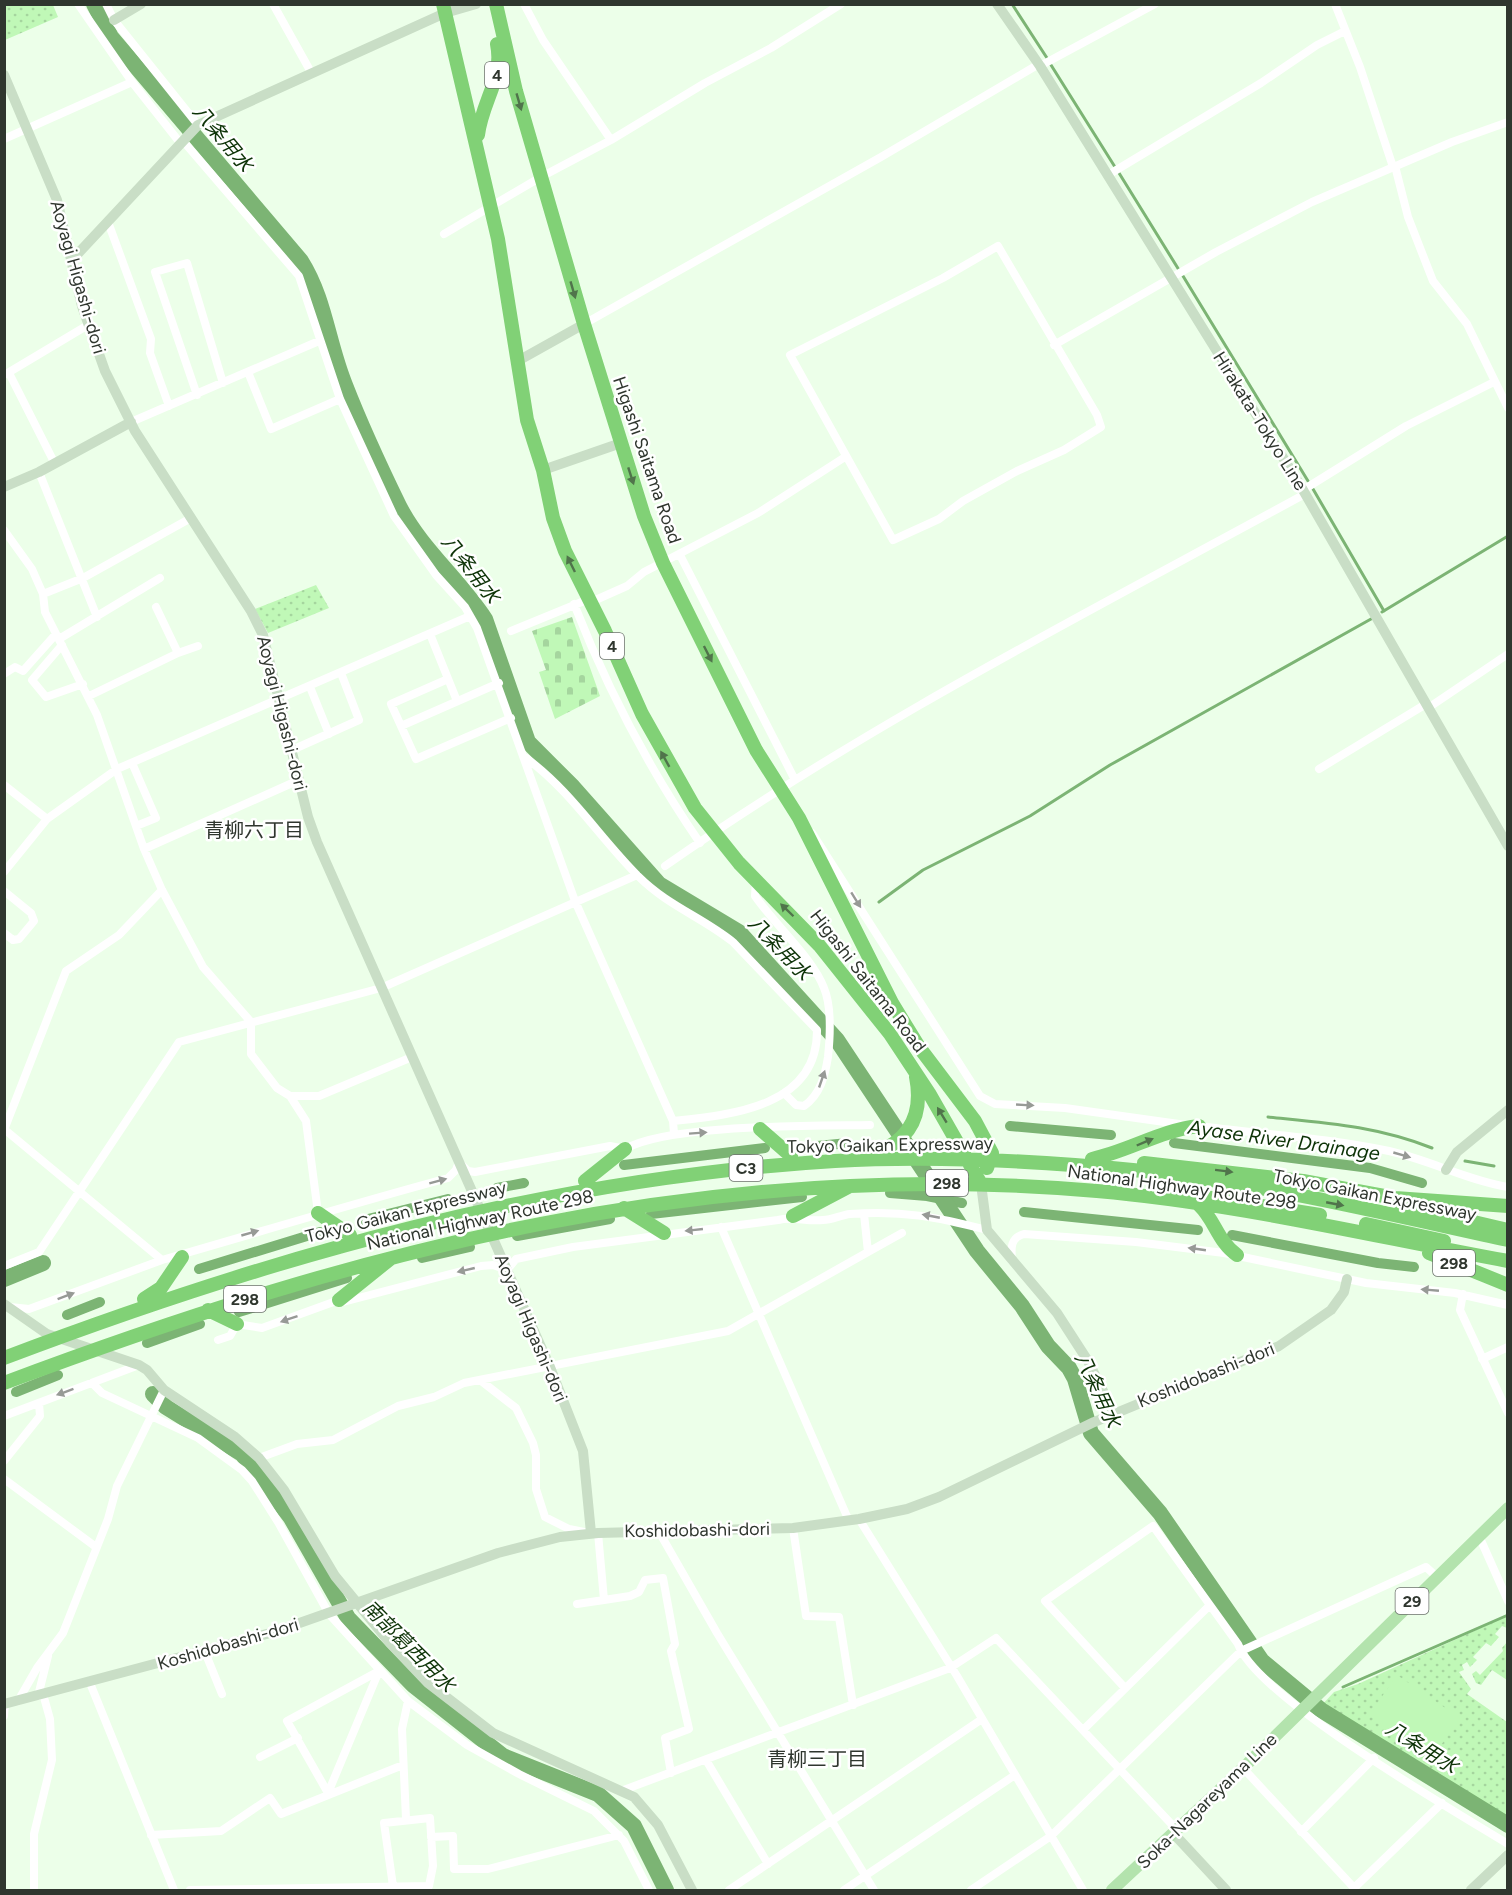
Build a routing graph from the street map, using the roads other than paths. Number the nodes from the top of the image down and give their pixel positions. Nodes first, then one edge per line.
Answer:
1 (78, 4) edge
2 (106, 4) edge
3 (141, 4) edge
4 (273, 4) edge
5 (476, 4) edge
6 (495, 4) edge
7 (524, 4) edge
8 (841, 4) edge
9 (997, 4) edge
10 (1155, 4) edge
11 (1335, 4) edge
12 (445, 7) edge
13 (114, 20) junction
14 (1345, 31) junction
15 (1040, 65) junction
16 (312, 74) junction
17 (4, 75) edge
18 (132, 82) junction
19 (1508, 122) edge
20 (196, 127) junction
21 (28, 129) junction
22 (4, 139) edge
23 (611, 140) junction
24 (182, 142) junction
25 (477, 143) junction
26 (1394, 167) junction
27 (1108, 175) junction
28 (541, 177) junction
29 (491, 206) junction
30 (108, 222) junction
31 (444, 234) dead end
32 (71, 261) junction
33 (1171, 278) junction
34 (584, 324) junction
35 (88, 326) junction
36 (319, 341) junction
37 (1054, 345) junction
38 (516, 362) junction
39 (248, 372) junction
40 (7, 374) edge
41 (1494, 382) junction
42 (223, 383) junction
43 (197, 395) junction
44 (340, 399) junction
45 (169, 406) junction
46 (1508, 408) edge
47 (131, 422) junction
48 (621, 443) junction
49 (845, 457) junction
50 (55, 464) junction
51 (543, 470) junction
52 (39, 472) junction
53 (4, 488) edge
54 (1304, 492) junction
55 (191, 518) junction
56 (4, 530) edge
57 (680, 555) junction
58 (663, 563) junction
59 (160, 578) dead end
60 (81, 579) junction
61 (43, 594) junction
62 (590, 601) junction
63 (574, 604) junction
64 (156, 607) dead end
65 (470, 616) junction
66 (97, 617) junction
67 (511, 631) dead end
68 (430, 634) junction
69 (59, 639) junction
70 (198, 646) dead end
71 (178, 653) junction
72 (1508, 654) edge
73 (4, 674) edge
74 (341, 674) junction
75 (448, 679) junction
76 (499, 683) junction
77 (83, 684) junction
78 (309, 687) junction
79 (89, 696) junction
80 (280, 700) junction
81 (457, 701) junction
82 (1426, 706) junction
83 (511, 718) junction
84 (401, 726) junction
85 (329, 734) junction
86 (292, 750) junction
87 (525, 757) junction
88 (132, 763) junction
89 (117, 769) junction
90 (1319, 769) dead end
91 (299, 780) junction
92 (795, 780) junction
93 (4, 785) edge
94 (780, 789) junction
95 (799, 818) junction
96 (47, 819) junction
97 (136, 826) junction
98 (714, 834) junction
99 (700, 843) junction
100 (1508, 846) edge
101 (144, 849) junction
102 (666, 866) dead end
103 (4, 872) edge
104 (637, 875) junction
105 (756, 880) junction
106 (162, 890) junction
107 (4, 891) edge
108 (575, 901) junction
109 (4, 933) edge
110 (381, 988) junction
111 (251, 1022) junction
112 (412, 1057) junction
113 (914, 1068) junction
114 (784, 1093) junction
115 (290, 1096) junction
116 (1508, 1110) edge
117 (674, 1121) junction
118 (870, 1125) dead end
119 (1198, 1126) junction
120 (760, 1129) junction
121 (5, 1130) edge
122 (674, 1134) junction
123 (625, 1149) junction
124 (878, 1152) junction
125 (965, 1153) junction
126 (992, 1153) junction
127 (791, 1156) junction
128 (1092, 1159) junction
129 (459, 1162) junction
130 (1446, 1170) junction
131 (585, 1181) junction
132 (852, 1184) junction
133 (981, 1184) junction
134 (1329, 1186) junction
135 (1508, 1187) edge
136 (80, 1192) junction
137 (477, 1204) junction
138 (1199, 1205) junction
139 (1508, 1206) edge
140 (624, 1208) junction
141 (318, 1213) junction
142 (864, 1214) junction
143 (793, 1216) junction
144 (721, 1227) junction
145 (987, 1230) junction
146 (1508, 1230) edge
147 (490, 1232) junction
148 (664, 1233) junction
149 (902, 1233) dead end
150 (350, 1235) junction
151 (1508, 1240) edge
152 (1403, 1242) junction
153 (868, 1252) junction
154 (1508, 1254) edge
155 (1237, 1255) junction
156 (394, 1256) junction
157 (182, 1257) junction
158 (162, 1260) junction
159 (1012, 1262) junction
160 (1508, 1262) edge
161 (4, 1266) edge
162 (507, 1270) junction
163 (1347, 1279) junction
164 (1506, 1284) edge
165 (1463, 1294) junction
166 (144, 1299) junction
167 (339, 1300) junction
168 (7, 1305) edge
169 (1508, 1305) edge
170 (208, 1310) junction
171 (757, 1314) junction
172 (237, 1324) junction
173 (47, 1334) junction
174 (218, 1340) dead end
175 (1508, 1347) edge
176 (96, 1348) junction
177 (4, 1350) edge
178 (4, 1358) edge
179 (1482, 1359) junction
180 (139, 1365) junction
181 (549, 1367) junction
182 (4, 1374) edge
183 (480, 1380) junction
184 (4, 1383) edge
185 (92, 1383) junction
186 (164, 1390) junction
187 (39, 1403) junction
188 (1114, 1413) junction
189 (1508, 1413) edge
190 (151, 1414) junction
191 (4, 1416) edge
192 (7, 1452) edge
193 (259, 1458) junction
194 (4, 1461) edge
195 (4, 1479) edge
196 (1505, 1515) edge
197 (854, 1520) junction
198 (793, 1528) junction
199 (662, 1530) junction
200 (595, 1533) junction
201 (1479, 1536) junction
202 (96, 1547) junction
203 (1437, 1577) junction
204 (604, 1600) junction
205 (1508, 1600) edge
206 (355, 1604) junction
207 (578, 1604) dead end
208 (1209, 1606) junction
209 (331, 1613) junction
210 (1241, 1651) junction
211 (205, 1652) junction
212 (48, 1655) junction
213 (950, 1668) junction
214 (380, 1671) junction
215 (90, 1683) junction
216 (1125, 1688) junction
217 (222, 1694) dead end
218 (40, 1695) junction
219 (18, 1701) junction
220 (408, 1701) junction
221 (5, 1704) edge
222 (853, 1705) junction
223 (1302, 1710) junction
224 (4, 1716) edge
225 (982, 1719) junction
226 (1083, 1730) junction
227 (780, 1733) junction
228 (298, 1738) junction
229 (260, 1757) dead end
230 (1374, 1758) junction
231 (706, 1760) junction
232 (403, 1765) junction
233 (1243, 1768) junction
234 (1121, 1770) junction
235 (671, 1773) junction
236 (1015, 1775) junction
237 (621, 1791) junction
238 (328, 1793) junction
239 (1442, 1803) junction
240 (406, 1819) junction
241 (833, 1821) junction
242 (1176, 1832) junction
243 (1301, 1832) junction
244 (151, 1835) junction
245 (619, 1835) junction
246 (1051, 1836) junction
247 (431, 1837) junction
248 (1508, 1844) edge
249 (1508, 1855) edge
250 (768, 1864) junction
251 (866, 1876) junction
252 (393, 1887) junction
253 (1355, 1889) edge
254 (34, 1890) edge
255 (174, 1890) edge
256 (190, 1890) edge
257 (649, 1890) edge
258 (692, 1890) edge
259 (729, 1890) edge
260 (844, 1890) edge
261 (874, 1890) edge
262 (971, 1890) edge
263 (1083, 1890) edge
264 (1112, 1890) edge
265 (1226, 1890) edge
266 (1471, 1890) edge

1 - 18 street
2 - 13 street
3 - 13 street
4 - 16 street
5 - 12 street
6 - 25 highway, 4
6 -> 28 highway, Higashi Saitama Road / 4
7 - 23 street
8 - 23 street
9 - 15 street, Hirakata-Tokyo Line
10 - 15 street
11 - 14 street
12 - 16 street
12 - 25 highway, Higashi Saitama Road / 4
13 - 20 street
14 - 26 street
14 - 27 street
15 - 27 street, Hirakata-Tokyo Line
15 - 34 street
16 - 20 street
17 - 21 street, Aoyagi Higashi-dori
18 - 21 street
18 - 24 street
19 - 26 street
20 - 24 street
21 - 22 street
21 - 32 street, Aoyagi Higashi-dori
23 - 28 street
24 - 30 street
24 - 36 street
25 - 29 highway, Higashi Saitama Road / 4
26 - 33 street
26 - 41 street
27 - 33 street, Hirakata-Tokyo Line
28 - 29 street
28 -> 34 highway, Higashi Saitama Road / 4
29 - 31 street
29 - 38 highway, Higashi Saitama Road / 4
30 - 32 street
30 - 45 street
32 - 35 street, Aoyagi Higashi-dori
33 - 37 street
33 - 54 street, Hirakata-Tokyo Line
34 - 38 street
34 - 48 highway, Higashi Saitama Road / 4
35 - 40 street
35 - 47 street, Aoyagi Higashi-dori
36 - 39 street
36 - 44 street
37 - 49 street
37 - 49 street
38 - 51 highway, Higashi Saitama Road / 4
39 - 42 street
39 - 44 street
40 - 50 street
41 - 46 street
41 - 54 street
42 - 43 street
42 - 43 street
43 - 45 street
44 - 65 street
45 - 47 street
47 - 50 street
47 - 55 street, Aoyagi Higashi-dori
48 - 51 street
48 -> 58 highway, Higashi Saitama Road / 4
49 - 57 street
50 - 52 street
62 -> 51 highway, Higashi Saitama Road / 4
52 - 53 street
52 - 60 street
54 - 82 street, Hirakata-Tokyo Line
54 - 92 street
55 - 60 street
55 - 80 street, Aoyagi Higashi-dori
56 - 61 street
57 - 58 street
57 - 92 street
58 - 62 street
58 -> 94 highway, Higashi Saitama Road / 4
59 - 66 street
60 - 61 street
60 - 66 street
61 - 69 street
62 - 63 street
98 -> 62 highway, Higashi Saitama Road / 4
63 - 67 street
63 - 99 street
64 - 71 street
65 - 68 street
65 - 76 street
66 - 69 street
68 - 74 street
68 - 75 street
69 - 73 street
69 - 77 street
69 - 77 street
70 - 71 street
71 - 79 street
72 - 82 street
74 - 78 street
74 - 85 street
75 - 81 street
75 - 84 street
76 - 81 street
76 - 83 street
77 - 79 street
78 - 80 street
78 - 85 street
79 - 89 street
80 - 86 street, Aoyagi Higashi-dori
80 - 88 street
81 - 84 street
82 - 90 street
82 - 100 street, Hirakata-Tokyo Line
83 - 84 street
83 - 87 street
85 - 86 street
86 - 91 street, Aoyagi Higashi-dori
87 - 104 street
87 - 108 street
88 - 89 street
88 - 97 street
89 - 96 street
89 - 97 street
91 - 101 street
91 - 110 street, Aoyagi Higashi-dori
92 - 94 street
93 - 96 street
94 - 95 highway, Higashi Saitama Road / 4
94 - 98 street
95 -> 119 street
95 - 126 highway, Higashi Saitama Road / 4
96 - 103 street
97 - 101 street
98 - 99 street
98 - 105 highway, Higashi Saitama Road / 4
99 - 102 street
101 - 106 street
104 - 108 street
104 - 114 street
113 -> 105 highway, Higashi Saitama Road / 4
114 -> 105 street
106 - 111 street
106 - 121 street
107 - 109 street
108 - 110 street
108 - 117 street
110 - 111 street
110 - 112 street, Aoyagi Higashi-dori
111 - 115 street
111 - 136 street
112 - 115 street
112 - 129 street, Aoyagi Higashi-dori
113 - 124 highway
125 -> 113 highway, Higashi Saitama Road / 4
114 - 117 street
115 - 141 street
116 - 130 street
117 - 122 street
118 - 120 street
128 -> 119 highway
119 -> 130 street
122 -> 120 street
120 - 127 highway
121 - 136 street
122 - 123 street
123 - 129 street
123 - 131 highway
124 - 125 highway, National Highway Route 298 / 298
124 - 127 highway, National Highway Route 298 / 298
125 - 126 highway, National Highway Route 298 / 298
125 - 133 highway, Higashi Saitama Road / 4
126 - 128 highway, National Highway Route 298 / 298
126 - 133 highway
127 - 131 highway, National Highway Route 298 / 298
128 -> 134 highway, National Highway Route 298 / 298
129 - 137 street, Aoyagi Higashi-dori
141 -> 129 street
130 - 135 street
131 - 137 highway, National Highway Route 298 / 298
132 - 133 highway, National Highway Route 298 / 298
132 - 140 highway, National Highway Route 298 / 298
132 - 143 highway
133 - 138 highway, National Highway Route 298 / 298
133 - 145 street
134 - 139 highway, National Highway Route 298 / 298
134 - 146 highway, 298
136 - 158 street
136 - 161 street
137 - 147 street, Aoyagi Higashi-dori
137 - 150 highway, National Highway Route 298 / 298
138 - 152 highway, National Highway Route 298 / 298
138 - 155 highway
140 - 147 highway, National Highway Route 298 / 298
140 - 148 highway
141 - 150 highway
157 -> 141 street
142 - 143 street
145 -> 142 street
142 - 153 street
143 - 144 street
144 -> 148 street
144 - 171 street
145 - 159 street
147 - 156 highway, National Highway Route 298 / 298
147 - 162 street, Aoyagi Higashi-dori
148 - 162 street
149 - 153 street
150 - 166 highway, National Highway Route 298 / 298
178 -> 151 highway, Tokyo Gaikan Expressway / C3
152 - 160 highway, 298
152 - 164 highway, National Highway Route 298 / 298
153 - 171 street
154 - 182 highway, Tokyo Gaikan Expressway / C3
155 -> 159 street
155 - 163 street
156 - 167 highway
156 - 170 highway, National Highway Route 298 / 298
157 - 158 street
157 - 166 highway
168 -> 158 street
159 - 188 street
162 -> 167 street
162 - 181 street, Aoyagi Higashi-dori
165 -> 163 street
163 - 188 street, Koshidobashi-dori
165 - 169 street
165 - 179 street
166 - 173 highway, National Highway Route 298 / 298
167 -> 172 street
168 - 173 street
170 - 172 highway
170 - 176 highway, National Highway Route 298 / 298
171 - 181 street
171 - 197 street
172 - 174 street
173 - 176 street
173 - 177 highway, National Highway Route 298 / 298
175 - 179 street
176 - 180 street
176 - 184 highway, National Highway Route 298 / 298
179 - 189 street
180 - 185 street
180 - 186 street
181 - 183 street
181 - 200 street, Aoyagi Higashi-dori
183 - 193 street
183 - 200 street
185 -> 187 street
185 - 190 street
186 - 190 street
186 - 193 street
187 - 191 street
187 - 192 street
188 - 197 street, Koshidobashi-dori
190 - 202 street
190 - 209 street
192 - 194 street
193 - 206 street
195 - 202 street
196 - 201 main road, 29
197 - 198 street, Koshidobashi-dori
197 - 213 street
198 - 199 street, Koshidobashi-dori
198 - 222 street
199 - 200 street, Koshidobashi-dori
199 - 227 street
200 - 204 street
200 - 206 street, Koshidobashi-dori
201 - 203 main road, 29
201 - 205 street
202 - 212 street
203 - 210 street
203 - 223 main road, 29
204 - 207 street
204 - 235 street
206 - 209 street, Koshidobashi-dori
206 - 237 street
208 - 210 street
208 - 216 street
208 - 216 street
209 - 211 street, Koshidobashi-dori
209 - 214 street
210 - 223 street
210 - 234 street
211 - 215 street, Koshidobashi-dori
211 - 217 street
212 - 218 street
212 - 219 street
213 - 222 street
213 - 225 street
213 - 226 street
214 - 220 street
214 - 228 street
214 - 238 street
215 - 218 street, Koshidobashi-dori
215 - 244 street
216 - 226 street
218 - 219 street, Koshidobashi-dori
218 - 254 street
219 - 221 street, Koshidobashi-dori
220 - 232 street
220 - 245 street
221 - 224 street
222 - 227 street
223 - 230 street
223 - 233 main road, Soka-Nagareyama Line / 29
225 - 236 street
225 - 241 street
226 - 234 street
227 - 231 street
227 - 241 street
228 - 229 street
228 - 238 street
230 - 239 street
230 - 243 street
231 - 235 street
231 - 250 street
232 - 238 street
232 - 240 street
233 - 242 main road, Soka-Nagareyama Line / 29
233 - 243 street
234 - 242 street
234 - 246 street
235 - 237 street
236 - 246 street
236 - 251 street
237 - 258 street
238 - 244 street
239 - 248 street
239 - 253 street
240 - 247 street
240 - 252 street
241 - 250 street
241 - 251 street
242 - 264 main road, Soka-Nagareyama Line / 29
242 - 265 street
243 - 253 street
244 - 255 street
245 - 247 street
245 - 257 street
246 - 262 street
246 - 263 street
247 - 252 street
249 - 266 street
250 - 259 street
251 - 260 street
251 - 261 street
252 - 256 street

